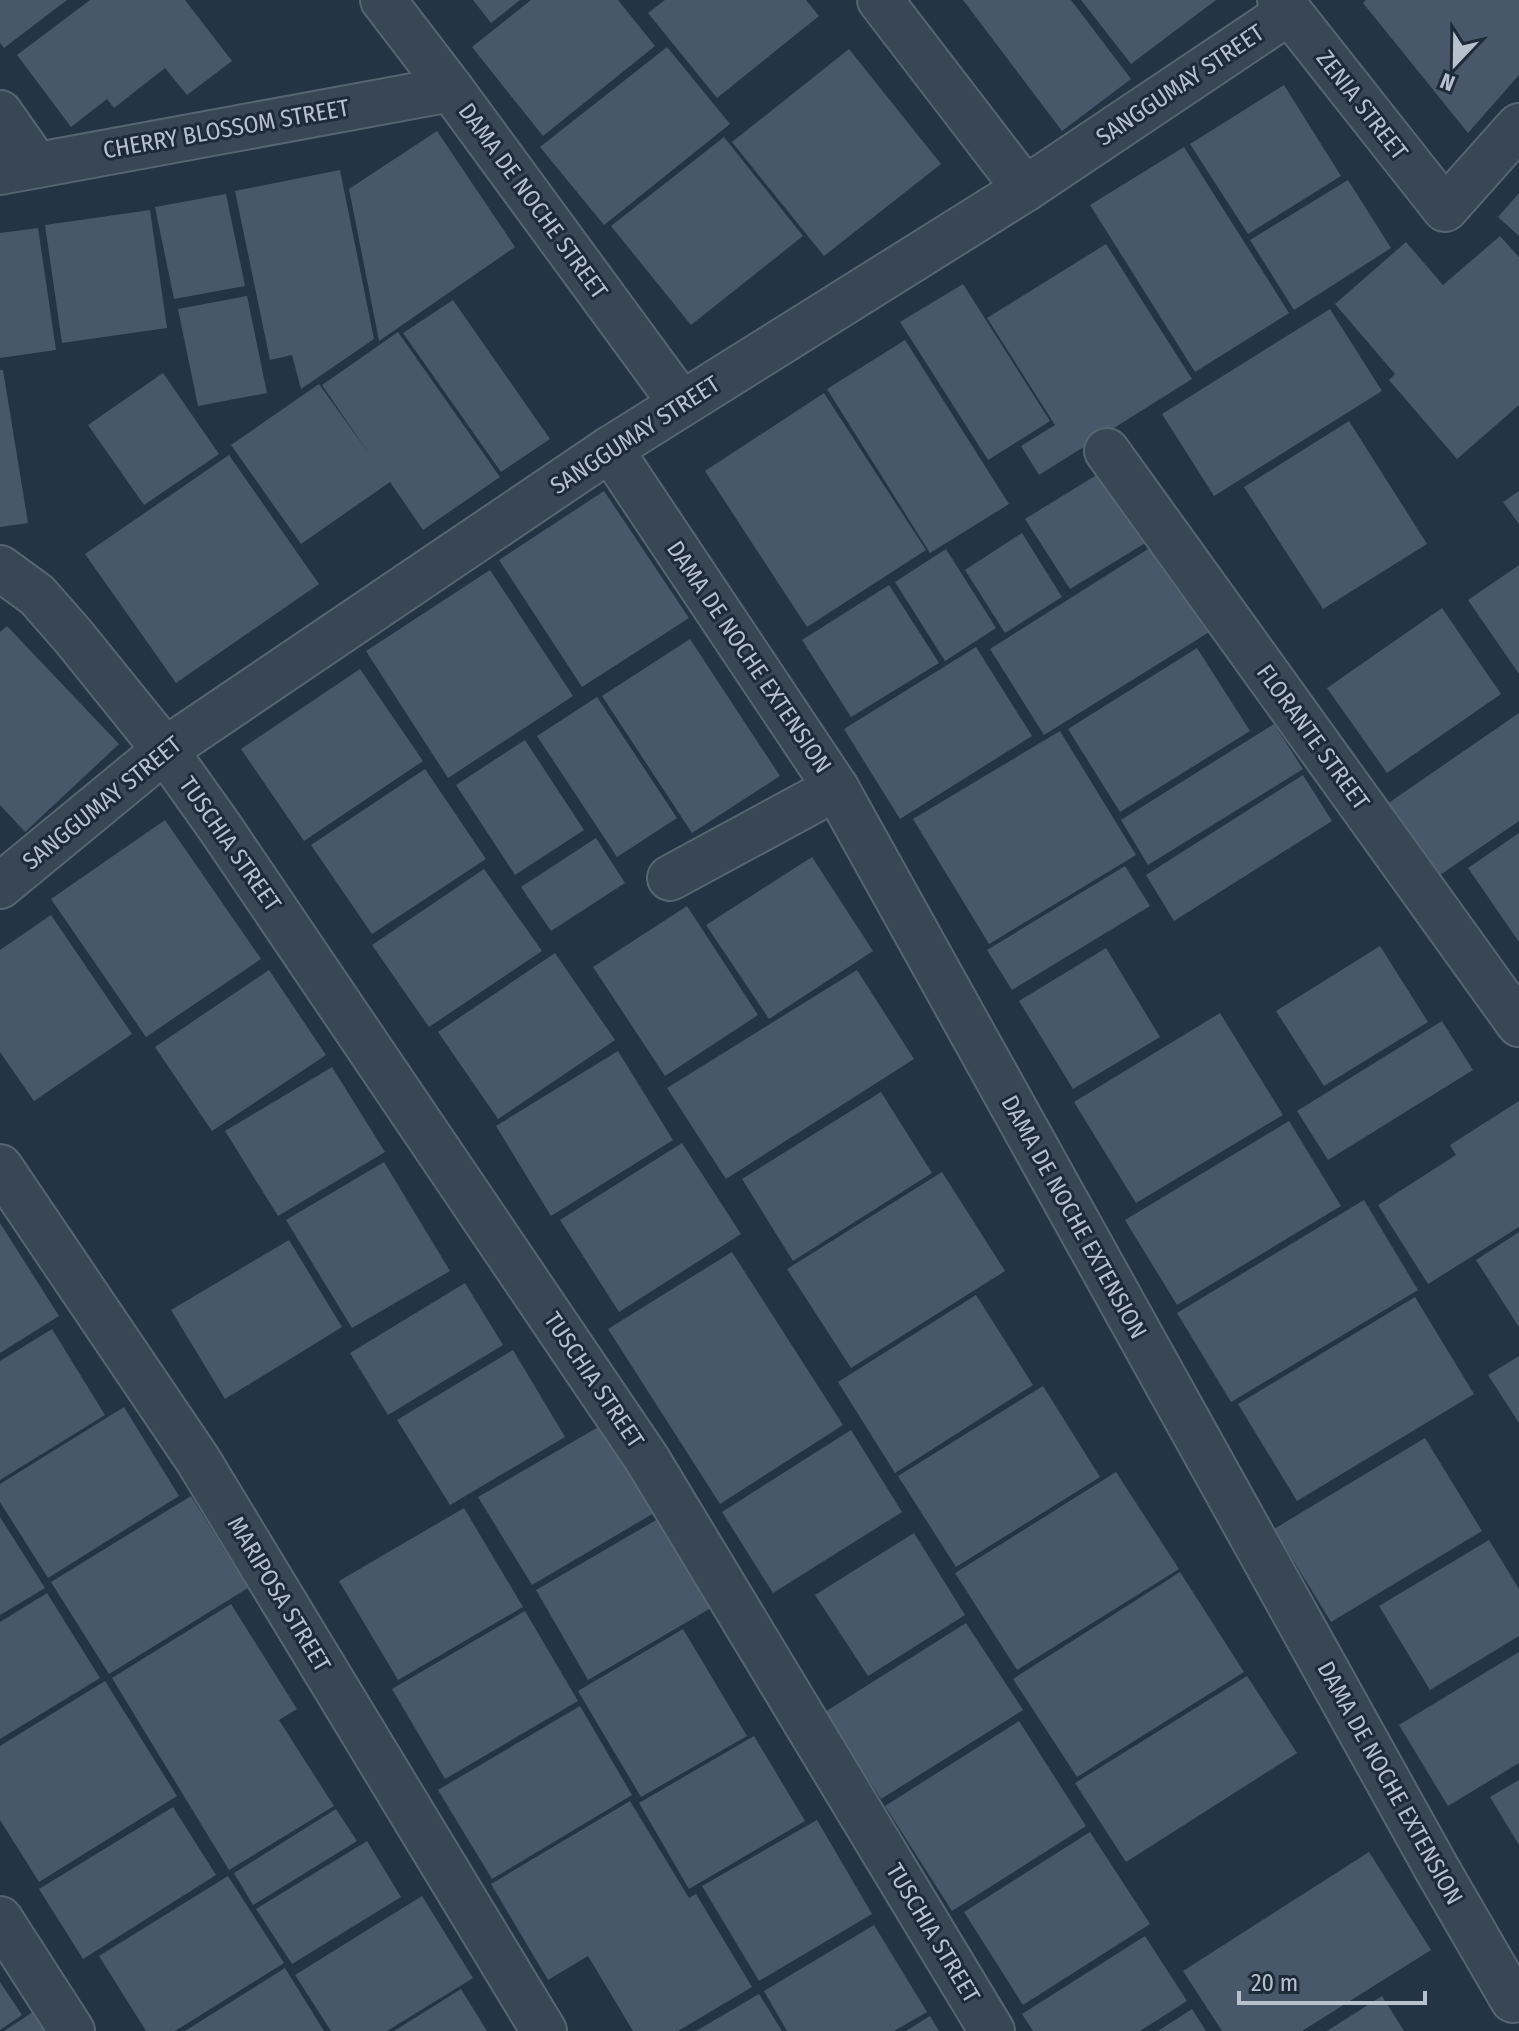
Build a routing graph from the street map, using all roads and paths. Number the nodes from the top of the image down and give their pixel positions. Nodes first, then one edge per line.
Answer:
1 (383, 0) edge
2 (880, 0) edge
3 (1284, 6) edge
4 (451, 89) junction
5 (0, 113) edge
6 (1519, 126) edge
7 (18, 167) edge
8 (1025, 189) junction
9 (681, 403) junction
10 (610, 449) junction
11 (1107, 451) dead end
12 (0, 568) edge
13 (165, 750) junction
14 (836, 788) junction
15 (670, 878) dead end
16 (0, 886) edge
17 (1519, 1024) edge
18 (0, 1167) edge
19 (0, 1919) edge
20 (1513, 2000) dead end
21 (72, 2031) edge
22 (544, 2031) edge
23 (992, 2031) edge

1 - 4 street, DAMA DE NOCHE STREET
2 - 8 street
3 - 6 street, ZENIA STREET
3 - 8 street, SANGGUMAY STREET
4 - 7 street, CHERRY BLOSSOM STREET
4 - 9 street, DAMA DE NOCHE STREET
5 - 7 street
8 - 9 street, SANGGUMAY STREET
9 - 10 street, SANGGUMAY STREET
10 - 13 street, SANGGUMAY STREET
10 - 14 street, DAMA DE NOCHE EXTENSION
11 - 17 street, FLORANTE STREET
12 - 13 street, TUSCHIA STREET
13 - 16 street, SANGGUMAY STREET
13 - 23 street, TUSCHIA STREET
14 - 15 street
14 - 20 street, DAMA DE NOCHE EXTENSION
18 - 22 street, MARIPOSA STREET
19 - 21 street

